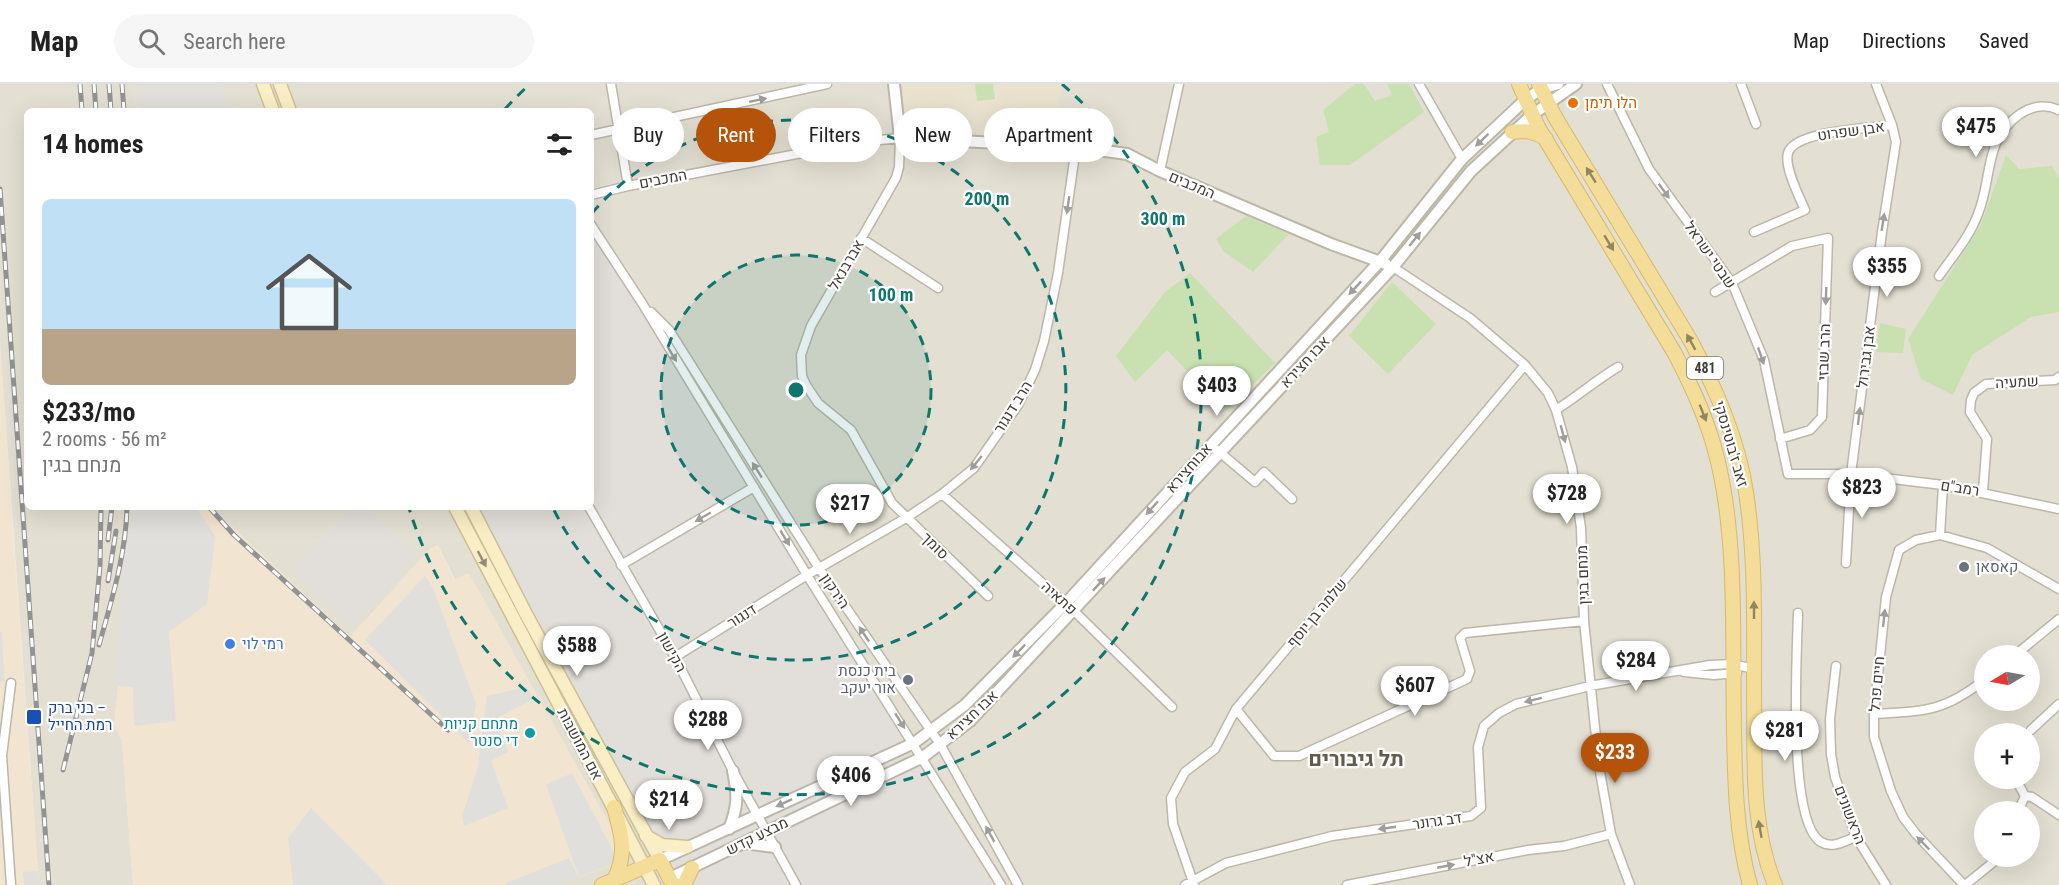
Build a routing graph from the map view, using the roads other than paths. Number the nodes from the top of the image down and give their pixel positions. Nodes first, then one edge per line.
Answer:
1 (263, 84) edge
2 (280, 84) edge
3 (611, 84) edge
4 (827, 84) edge
5 (894, 84) edge
6 (1179, 84) edge
7 (1419, 84) edge
8 (1519, 84) edge
9 (1558, 84) edge
10 (1576, 84) edge
11 (1607, 84) edge
12 (1741, 84) edge
13 (1876, 84) edge
14 (1540, 86) edge
15 (1524, 100) junction
16 (1548, 104) junction
17 (272, 108) edge
18 (289, 108) edge
19 (615, 108) edge
20 (897, 108) edge
21 (2059, 110) edge
22 (684, 115) edge
23 (1532, 115) junction
24 (1756, 124) dead end
25 (1892, 125) junction
26 (612, 130) edge
27 (1512, 132) junction
28 (594, 134) edge
29 (894, 139) edge
30 (1546, 139) junction
31 (1114, 152) edge
32 (1462, 159) junction
33 (624, 162) edge
34 (899, 162) edge
35 (1074, 162) edge
36 (1160, 171) junction
37 (628, 186) junction
38 (594, 194) edge
39 (594, 230) edge
40 (1754, 232) dead end
41 (861, 238) junction
42 (1381, 260) junction
43 (1393, 267) junction
44 (1939, 276) dead end
45 (1732, 282) junction
46 (938, 288) dead end
47 (1715, 292) dead end
48 (642, 303) junction
49 (1525, 365) junction
50 (1618, 367) dead end
51 (2059, 377) edge
52 (1556, 410) junction
53 (851, 430) joint
54 (1780, 439) junction
55 (1210, 444) junction
56 (1221, 453) junction
57 (1788, 474) joint
58 (1851, 474) junction
59 (1943, 485) junction
60 (754, 488) junction
61 (1983, 491) junction
62 (942, 494) junction
63 (1292, 499) dead end
64 (2059, 508) edge
65 (457, 510) edge
66 (473, 510) edge
67 (591, 510) edge
68 (906, 518) junction
69 (1940, 535) junction
70 (1846, 563) dead end
71 (621, 565) junction
72 (819, 568) junction
73 (807, 575) junction
74 (2059, 589) edge
75 (988, 596) dead end
76 (1066, 603) junction
77 (1074, 611) junction
78 (1798, 613) dead end
79 (2059, 619) edge
80 (1584, 621) junction
81 (2027, 645) edge
82 (675, 657) junction
83 (1836, 666) dead end
84 (1732, 669) junction
85 (1754, 669) junction
86 (10, 682) dead end
87 (1590, 686) junction
88 (1974, 688) edge
89 (2059, 704) edge
90 (1172, 707) dead end
91 (4, 708) edge
92 (1236, 709) junction
93 (1874, 714) junction
94 (2039, 723) edge
95 (930, 731) junction
96 (914, 743) junction
97 (940, 744) junction
98 (922, 757) junction
99 (733, 771) junction
100 (2021, 789) edge
101 (2025, 796) junction
102 (2023, 801) edge
103 (614, 807) junction
104 (758, 815) junction
105 (2059, 815) edge
106 (729, 829) junction
107 (766, 831) junction
108 (1611, 834) junction
109 (646, 836) junction
110 (1856, 837) junction
111 (742, 843) junction
112 (687, 847) junction
113 (775, 847) junction
114 (660, 860) junction
115 (645, 867) junction
116 (1987, 867) edge
117 (692, 868) junction
118 (609, 882) edge
119 (671, 882) edge
120 (1190, 884) edge
121 (11, 885) edge
122 (655, 885) edge
123 (684, 885) edge
124 (796, 885) edge
125 (1001, 885) edge
126 (1018, 885) edge
127 (1347, 885) edge
128 (1630, 885) edge
129 (1750, 885) edge
130 (1775, 885) edge
131 (1886, 885) edge
132 (1964, 885) edge

1 - 17 main road
2 - 18 main road
3 - 19 street
22 -> 4 street
5 - 20 street, אברבנאל
6 - 36 street
7 - 32 street
8 - 15 main road, 481
9 - 14 street
10 - 16 street, אבו חצירא
11 -> 45 street, שבטי ישראל
12 - 24 street
13 - 25 street, אבן גבירול
14 - 15 street
14 - 16 main road, זאב ז'בוטינסקי / 481
15 - 23 main road, זאב ז'בוטינסקי / 481
15 -> 32 street, אבוחצירא
16 - 23 street, אבו חצירא
85 -> 16 main road, זאב ז'בוטינסקי / 481
21 - 44 street
23 - 27 street, אבו חצירא
23 - 30 main road, זאב ז'בוטינסקי / 481
25 - 40 street, אבן שפרוט
58 -> 25 street, אבן גבירול
26 - 28 street
27 - 30 main road
43 -> 27 street, אבו חצירא
29 - 37 street, המכבים
30 -> 84 main road, זאב ז'בוטינסקי / 481
31 - 36 street, המכבים
32 - 42 street, אבוחצירא
33 - 37 street
34 - 41 street, אברבנאל
35 -> 62 street, הרב דנגור
36 - 42 street, המכבים
37 - 38 street, המכבים
39 - 48 street, הירקון
41 - 46 street
41 - 53 street, אברבנאל
42 - 43 street, המכבים
42 -> 55 street, אבוחצירא
43 - 49 street, מנחם בגין
43 - 56 street, אבו חצירא
45 - 47 street
45 -> 54 street, שבטי ישראל
45 -> 54 street, הרב שבזי
48 -> 60 street, הירקון
72 -> 48 street, הירקון
49 - 52 street, מנחם בגין
49 - 92 street, שלמה בן יוסף
50 - 52 street
51 - 61 street, שמעיה
52 -> 80 street, מנחם בגין
53 - 68 street, סומך
54 - 57 street, שבטי ישראל
55 - 56 street
55 -> 76 street, אבוחצירא
56 - 63 street
77 -> 56 street, אבו חצירא
57 - 58 street, רמב"ם
58 - 59 street, רמב"ם
58 - 70 street, אבן גבירול
59 - 61 street, רמב"ם
59 - 69 street
60 -> 71 street
60 -> 73 street, הירקון
61 - 64 street, רמב"ם
62 - 68 street, הרב דנגור
62 - 76 street, פתאיה
65 -> 103 main road, אם המושבות
66 - 109 main road, אם המושבות
67 - 71 street, הקישון
68 - 72 street, הרב דנגור
68 - 75 street, סומך
69 - 74 street
93 -> 69 street, חיים פרל
71 - 82 street, הקישון
72 - 73 street, הרב דנגור
95 -> 72 street, הירקון
73 - 82 street, דנגור
73 -> 96 street, הירקון
76 - 77 street, פתאיה
76 -> 95 street, אבוחצירא
77 - 90 street, פתאיה
77 - 97 street, אבו חצירא
78 - 110 street
79 - 81 street
80 - 87 street, מנחם בגין
80 - 92 street
82 - 99 street, הקישון
83 - 110 street, הראשונים
84 - 85 street, דב גרונר
84 - 87 street, דב גרונר
84 - 129 main road, זאב ז'בוטינסקי / 481
130 -> 85 main road, זאב ז'בוטינסקי / 481
86 - 91 street
87 - 108 street, מנחם בגין
87 -> 120 street, דב גרונר
88 - 93 street
89 - 94 street
91 - 121 street
92 - 120 street, שלמה בן יוסף
132 -> 93 street, חיים פרל
95 - 96 street, אבוחצירא
95 - 97 street, הירקון
96 - 98 street, הירקון
96 -> 104 street, מבצע קדש
97 - 98 street, אבו חצירא
126 -> 97 street, הירקון
98 - 107 street, מבצע קדש
98 - 125 street, הירקון
99 - 104 street, הקישון
99 - 106 street
100 - 101 street
101 - 102 street
101 - 105 street
103 - 115 main road, אם המושבות
103 - 118 main road
104 - 106 street, מבצע קדש
104 - 107 street, הקישון
106 - 112 street, מבצע קדש
107 - 111 street, מבצע קדש
107 - 113 street, הקישון
127 -> 108 street, אצ"ל
108 - 128 street, מנחם בגין
109 - 112 main road
109 - 114 main road, אם המושבות
110 - 131 street, הראשונים
111 - 113 street
111 - 117 street, מבצע קדש
112 - 114 street, מבצע קדש
113 - 124 street, הקישון
114 - 115 main road, מבצע קדש
114 - 119 main road
115 - 118 main road, מבצע קדש
115 - 122 main road, אם המושבות
116 - 132 street
117 - 119 street, מבצע קדש
117 - 123 main road
119 - 122 main road, מבצע קדש

